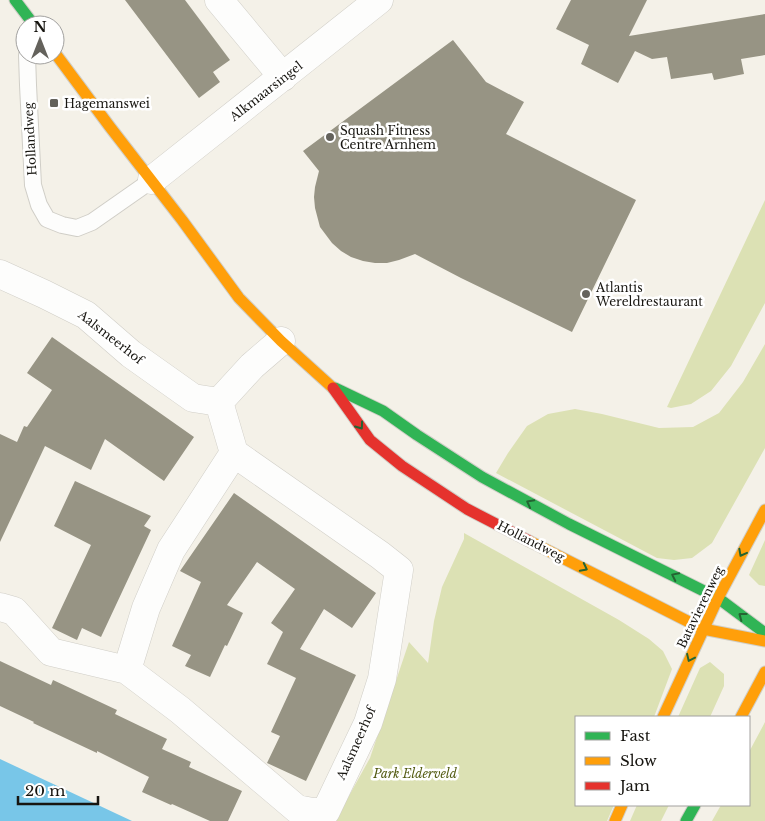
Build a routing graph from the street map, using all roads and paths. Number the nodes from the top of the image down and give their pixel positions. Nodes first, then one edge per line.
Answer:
1 (15, 0) edge
2 (219, 0) edge
3 (379, 0) edge
4 (25, 15) edge
5 (27, 65) edge
6 (64, 65) edge
7 (283, 77) junction
8 (152, 180) junction
9 (0, 274) edge
10 (281, 341) junction
11 (331, 386) junction
12 (219, 402) junction
13 (234, 452) junction
14 (765, 510) edge
15 (718, 598) junction
16 (0, 607) edge
17 (704, 629) junction
18 (765, 633) edge
19 (765, 641) edge
20 (127, 670) junction
21 (765, 672) edge
22 (663, 716) edge
23 (742, 716) edge
24 (622, 806) edge
25 (694, 806) edge
26 (615, 821) edge
27 (686, 821) edge

1 - 4 street
2 - 7 street
3 - 7 street, Alkmaarsingel
5 - 8 lane, Hollandweg
6 - 8 street, Hollandweg
7 - 8 street, Alkmaarsingel
8 - 10 street, Hollandweg
9 - 12 street, Aalsmeerhof
10 - 11 street, Hollandweg
10 - 12 street
15 -> 11 street, Hollandweg
11 -> 17 street, Hollandweg
12 - 13 street
13 - 20 street
13 - 20 street, Aalsmeerhof
14 -> 15 street, Batavierenweg
15 - 17 street, Batavierenweg
18 -> 15 street, Hollandweg
16 - 20 street, Aalsmeerhof
17 - 19 street, Hollandweg
17 -> 22 street, Batavierenweg
21 - 23 street
24 - 26 street
25 - 27 street

